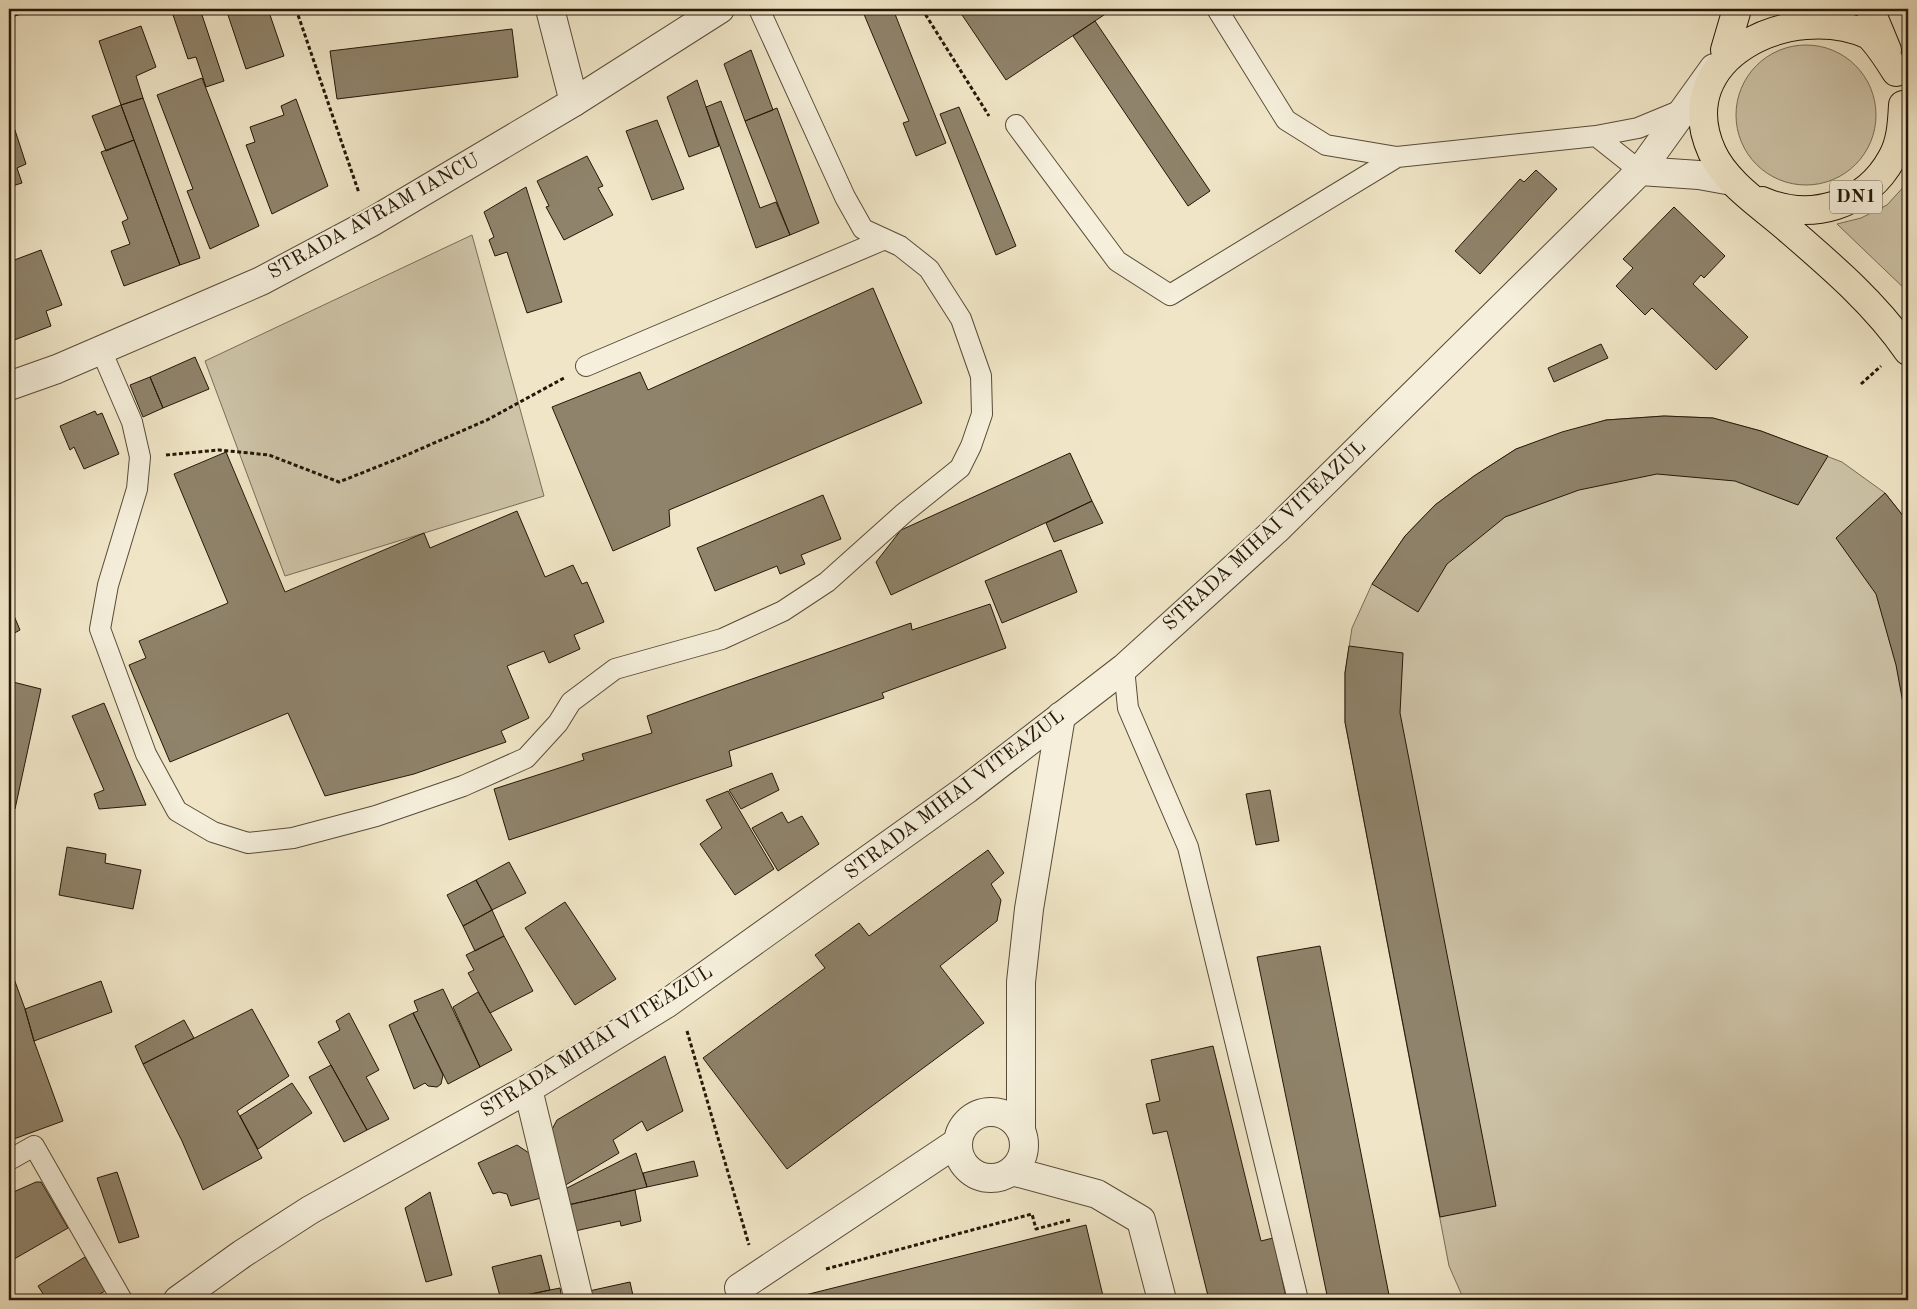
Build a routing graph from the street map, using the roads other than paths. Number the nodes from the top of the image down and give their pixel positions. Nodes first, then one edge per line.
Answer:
1 (550, 9) edge
2 (720, 9) edge
3 (760, 9) edge
4 (1217, 9) edge
5 (1737, 9) edge
6 (1870, 9) edge
7 (1720, 58) junction
8 (1896, 72) junction
9 (574, 102) junction
10 (1686, 108) junction
11 (1906, 117) edge
12 (1016, 125) dead end
13 (1596, 136) junction
14 (1397, 157) junction
15 (1640, 171) junction
16 (1732, 181) junction
17 (1753, 198) junction
18 (885, 239) junction
19 (101, 350) junction
20 (1908, 351) edge
21 (586, 366) road end
22 (9, 386) edge
23 (1124, 668) junction
24 (1061, 716) junction
25 (528, 1089) junction
26 (1021, 1131) junction
27 (958, 1142) junction
28 (9, 1160) edge
29 (1012, 1171) junction
30 (739, 1288) dead end
31 (122, 1300) edge
32 (178, 1300) edge
33 (579, 1300) edge
34 (1162, 1300) edge
35 (1298, 1300) edge

1 - 9 street
2 - 9 street, STRADA AVRAM IANCU
3 - 18 lane
4 - 14 lane
5 - 7 main road, DN1
6 - 8 main road, DN1
7 - 8 main road, DN1
7 - 10 street, STRADA MIHAI VITEAZUL
7 - 16 main road, DN1
8 - 11 main road, DN1
9 - 19 street, STRADA AVRAM IANCU
10 - 13 lane
10 - 15 street, STRADA MIHAI VITEAZUL
11 - 17 main road, DN1
12 - 14 lane
13 - 14 lane
13 - 15 lane
15 - 16 street
15 - 23 street, STRADA MIHAI VITEAZUL
16 - 17 main road, DN1
17 - 20 main road, DN1
18 - 19 lane
18 - 21 lane
19 - 22 street, STRADA AVRAM IANCU
23 - 24 street, STRADA MIHAI VITEAZUL
23 - 35 lane
24 - 25 street, STRADA MIHAI VITEAZUL
24 - 26 street
25 - 32 street, STRADA MIHAI VITEAZUL
25 - 33 street
26 - 27 street
26 - 29 street
27 - 29 street
27 - 30 street
28 - 31 lane
29 - 34 street

